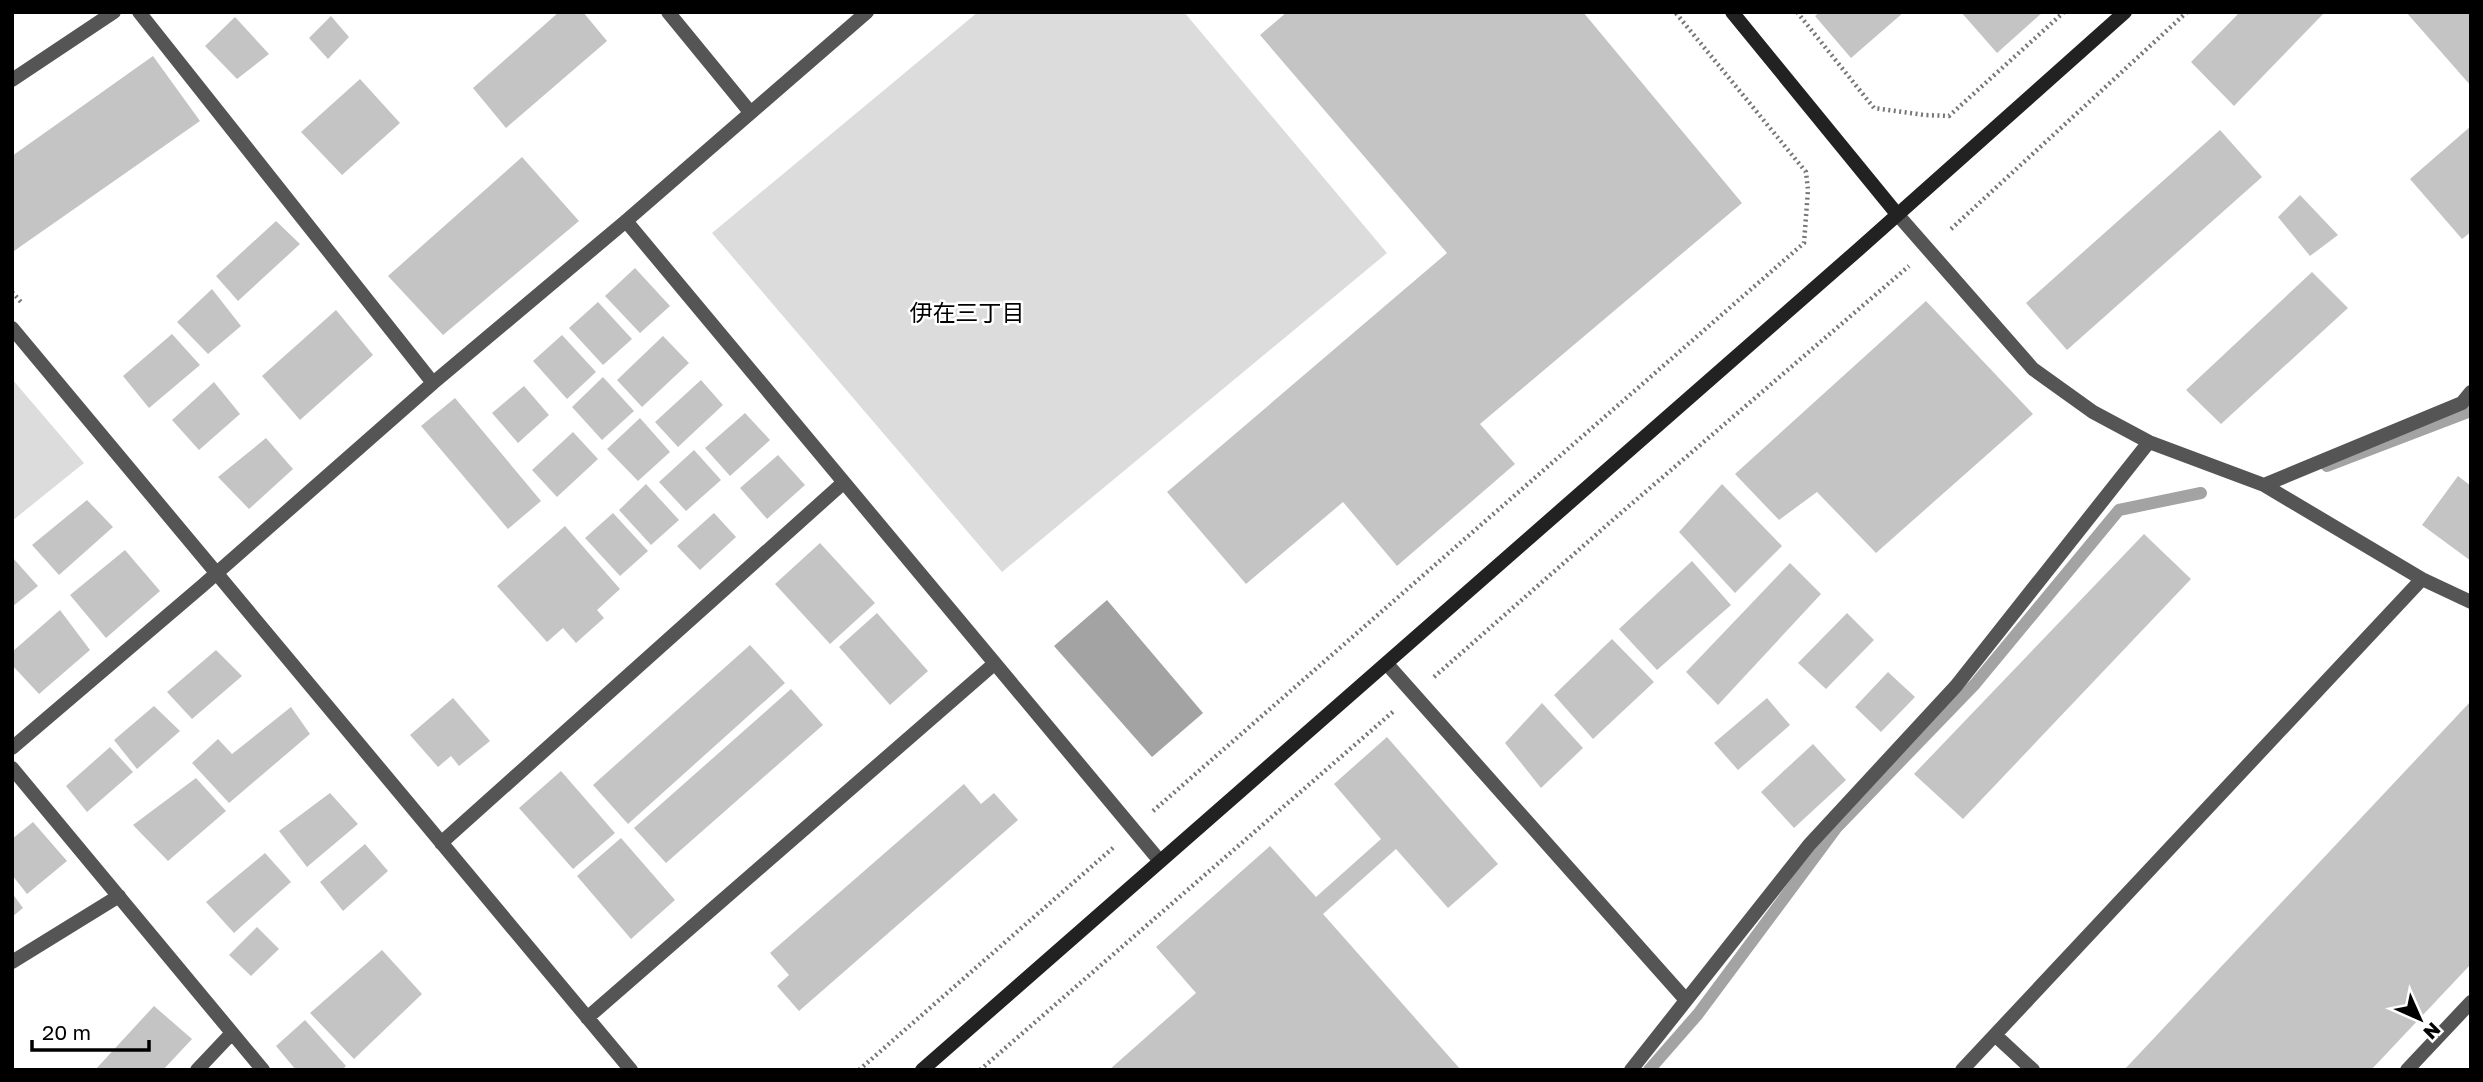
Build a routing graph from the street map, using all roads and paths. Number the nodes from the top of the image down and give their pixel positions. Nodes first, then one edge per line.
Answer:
1 (114, 12) edge
2 (139, 12) edge
3 (668, 12) edge
4 (867, 12) edge
5 (1675, 12) edge
6 (1732, 12) edge
7 (1797, 12) edge
8 (2064, 12) edge
9 (2125, 12) edge
10 (2187, 12) edge
11 (12, 80) edge
12 (751, 113) junction
13 (1897, 214) junction
14 (626, 221) junction
15 (1951, 229) dead end
16 (1911, 264) dead end
17 (12, 328) edge
18 (433, 383) junction
19 (2471, 392) edge
20 (2149, 442) junction
21 (843, 483) junction
22 (2264, 485) junction
23 (216, 573) junction
24 (2422, 579) junction
25 (2471, 602) edge
26 (995, 664) junction
27 (1387, 664) junction
28 (1431, 680) dead end
29 (1398, 707) dead end
30 (12, 748) edge
31 (12, 768) edge
32 (1150, 814) dead end
33 (442, 843) junction
34 (1117, 844) dead end
35 (1159, 860) junction
36 (119, 896) junction
37 (12, 962) edge
38 (1686, 1000) junction
39 (2471, 1002) edge
40 (587, 1018) junction
41 (232, 1033) junction
42 (1995, 1035) junction
43 (197, 1070) edge
44 (263, 1070) edge
45 (631, 1070) edge
46 (859, 1070) edge
47 (922, 1070) edge
48 (980, 1070) edge
49 (1631, 1070) edge
50 (1962, 1070) edge
51 (2033, 1070) edge
52 (2407, 1070) edge

1 - 11 street
2 - 18 street
3 - 12 street
4 - 12 street
5 - 32 path
6 - 13 street
7 - 8 path
9 - 13 street
10 - 15 path
12 - 14 street
13 - 20 street
13 - 27 street
14 - 18 street
14 - 21 street
16 - 28 path
17 - 23 street
18 - 23 street
19 - 22 street
20 - 22 street
20 - 38 street
21 - 26 street
21 - 33 street
22 - 24 street
23 - 30 street
23 - 33 street
24 - 25 street
24 - 42 street
26 - 35 street
26 - 40 street
27 - 35 street
27 - 38 street
29 - 48 path
31 - 36 street
33 - 40 street
34 - 46 path
35 - 47 street
36 - 37 street
36 - 41 street
38 - 49 street
39 - 52 street
40 - 45 street
41 - 43 street
41 - 44 street
42 - 50 street
42 - 51 street

